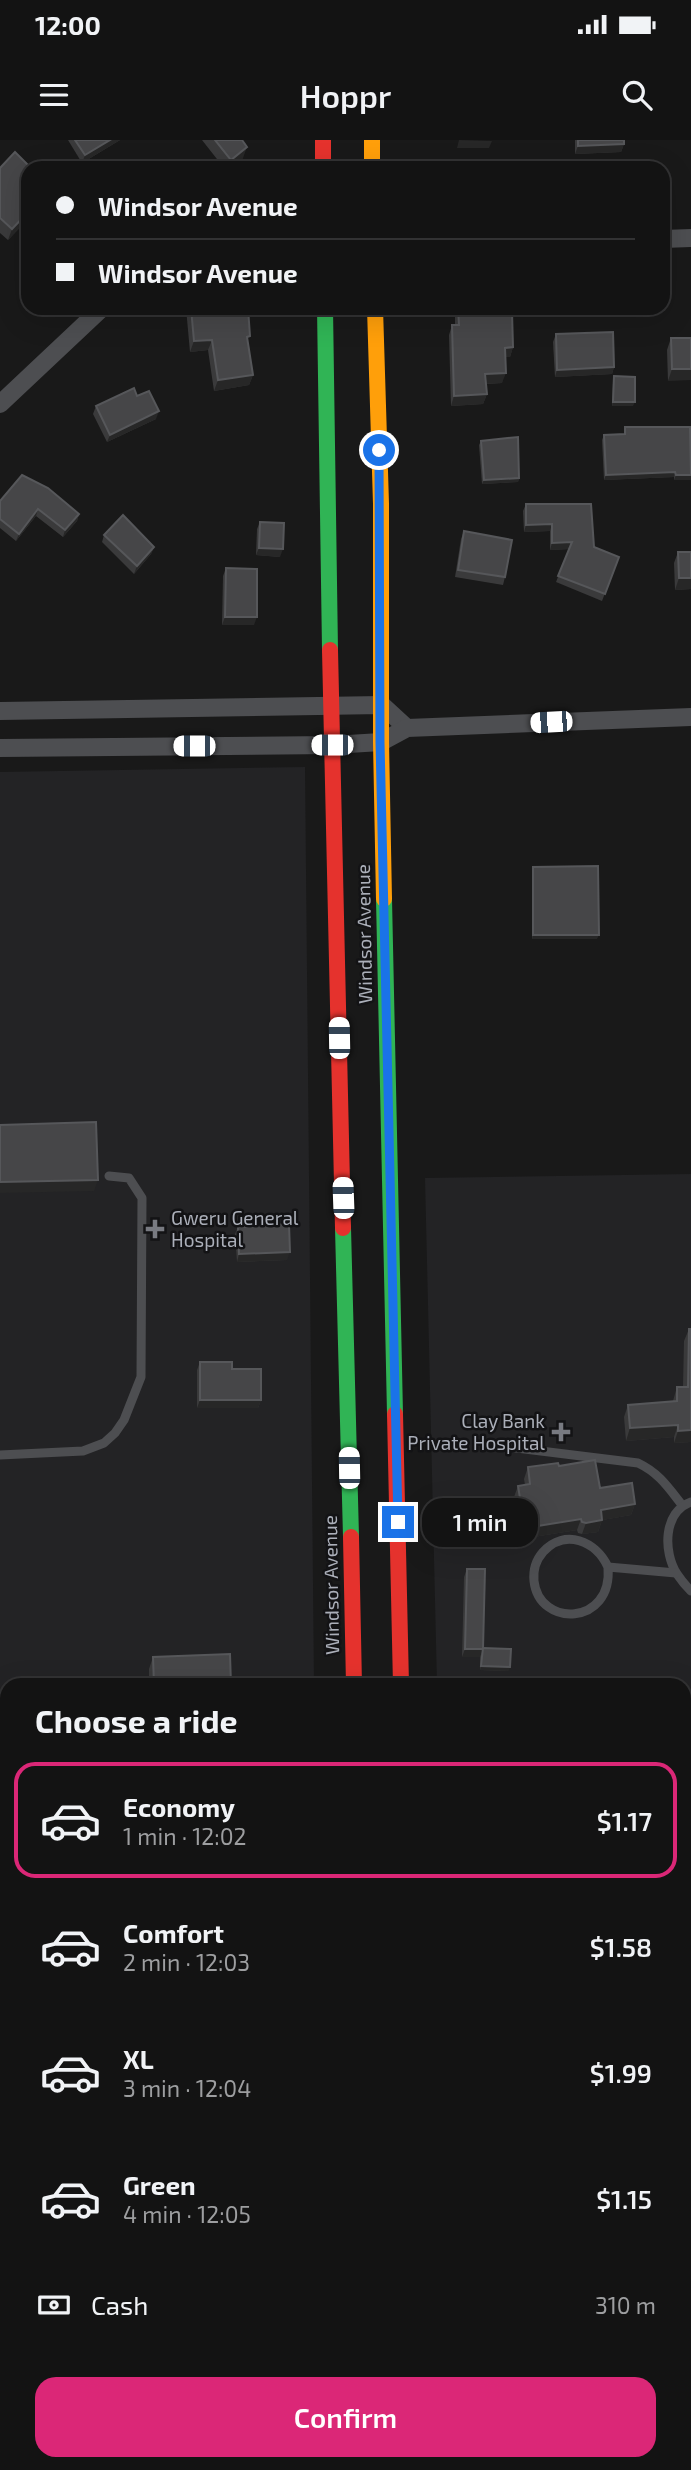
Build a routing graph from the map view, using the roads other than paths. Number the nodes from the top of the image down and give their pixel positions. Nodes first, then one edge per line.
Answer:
1 (323, 140) edge
2 (372, 140) edge
3 (323, 161) edge
4 (372, 161) edge
5 (691, 238) edge
6 (670, 239) edge
7 (95, 315) edge
8 (325, 315) edge
9 (375, 315) edge
10 (0, 404) edge
11 (331, 705) junction
12 (382, 705) junction
13 (0, 711) edge
14 (691, 717) edge
15 (407, 728) junction
16 (380, 742) junction
17 (332, 745) junction
18 (0, 748) edge
19 (109, 1176) dead end
20 (508, 1447) dead end
21 (0, 1455) edge
22 (686, 1503) edge
23 (608, 1567) junction
24 (676, 1573) junction
25 (691, 1591) edge
26 (354, 1678) edge
27 (401, 1678) edge

1 - 3 main road
2 - 4 main road
5 - 6 street
7 - 10 street
8 - 11 main road, Windsor Avenue
9 - 12 main road, Windsor Avenue
11 - 12 street
11 - 13 street
11 - 17 main road, Windsor Avenue
12 - 15 street
12 - 16 main road, Windsor Avenue
14 - 15 street
15 - 16 street
16 - 17 street
16 - 27 main road, Windsor Avenue
17 - 18 street
17 - 26 main road, Windsor Avenue
19 - 21 lane
20 - 22 lane
22 - 24 lane
23 - 23 lane
23 - 24 lane
24 - 25 lane

